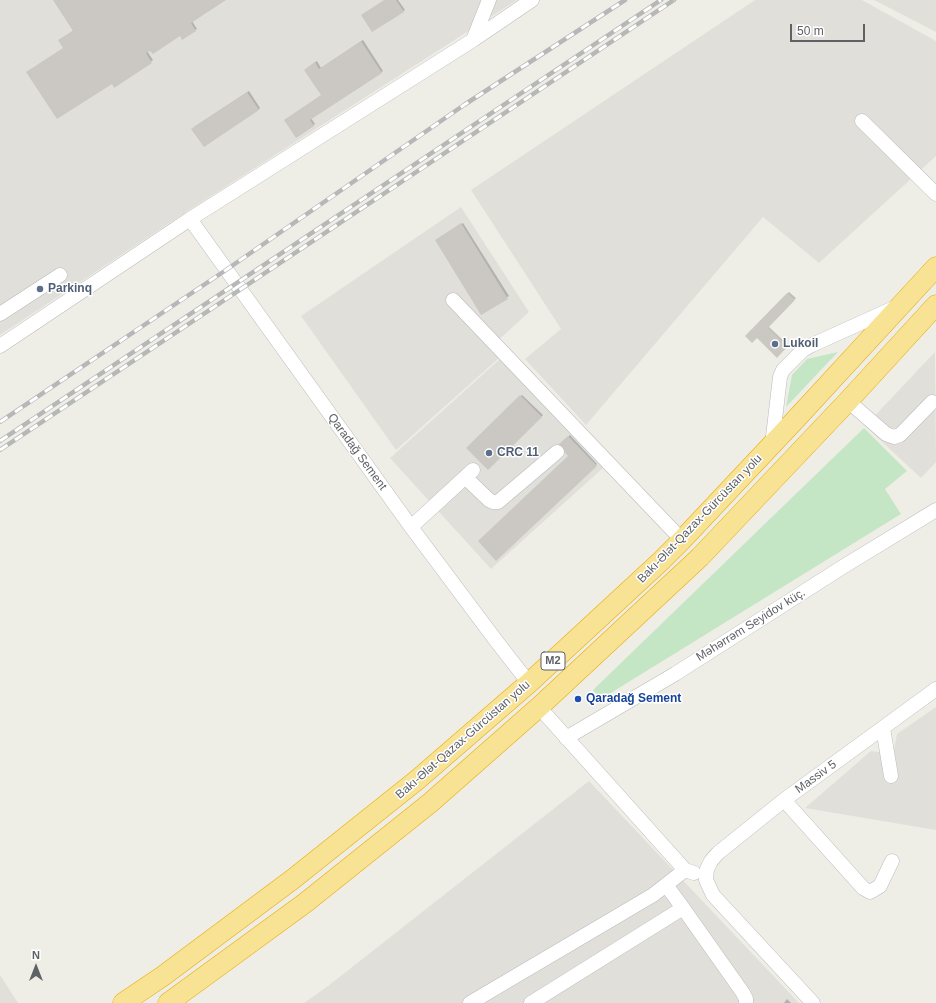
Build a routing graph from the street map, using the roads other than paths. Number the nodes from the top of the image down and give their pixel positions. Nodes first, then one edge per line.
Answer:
1 (489, 0) edge
2 (532, 0) edge
3 (473, 40) junction
4 (862, 121) dead end
5 (936, 194) edge
6 (190, 219) junction
7 (936, 267) edge
8 (60, 275) dead end
9 (453, 300) dead end
10 (901, 304) junction
11 (0, 314) edge
12 (933, 315) edge
13 (0, 346) edge
14 (848, 401) junction
15 (932, 402) dead end
16 (772, 445) junction
17 (557, 452) dead end
18 (936, 510) edge
19 (412, 527) junction
20 (682, 540) junction
21 (529, 683) junction
22 (936, 689) edge
23 (539, 707) junction
24 (883, 728) junction
25 (566, 738) junction
26 (890, 776) dead end
27 (784, 800) junction
28 (892, 861) dead end
29 (685, 870) junction
30 (706, 874) junction
31 (666, 885) junction
32 (683, 908) junction
33 (123, 1003) edge
34 (168, 1003) edge
35 (470, 1003) edge
36 (531, 1003) edge
37 (746, 1003) edge
38 (813, 1003) edge

1 - 3 street
2 - 3 street
3 - 6 street
4 - 5 street
6 - 13 street
6 - 19 street, Qaradağ Sement
7 - 10 highway, Bakı-Ələt-Qazax-Gürcüstan yolu / M2
8 - 11 street
9 - 20 street
10 - 16 highway, Bakı-Ələt-Qazax-Gürcüstan yolu / M2
10 - 16 street
12 - 14 highway, Bakı-Ələt-Qazax-Gürcüstan yolu / M2
14 - 15 street
14 - 23 highway, Bakı-Ələt-Qazax-Gürcüstan yolu / M2
16 - 20 highway, Bakı-Ələt-Qazax-Gürcüstan yolu / M2
17 - 19 street
18 - 25 street, Məhərrəm Seyidov küç.
19 - 21 street, Qaradağ Sement
20 - 21 highway, Bakı-Ələt-Qazax-Gürcüstan yolu / M2
21 - 33 highway, Bakı-Ələt-Qazax-Gürcüstan yolu / M2
22 - 24 street, Massiv 5
23 - 25 street
23 - 34 highway, Bakı-Ələt-Qazax-Gürcüstan yolu / M2
24 - 26 street
24 - 27 street, Massiv 5
25 - 29 street
27 - 28 street
27 - 30 street, Massiv 5
29 - 30 street
29 - 31 street
30 - 38 street
31 - 32 street
31 - 35 street
32 - 36 street
32 - 37 street

